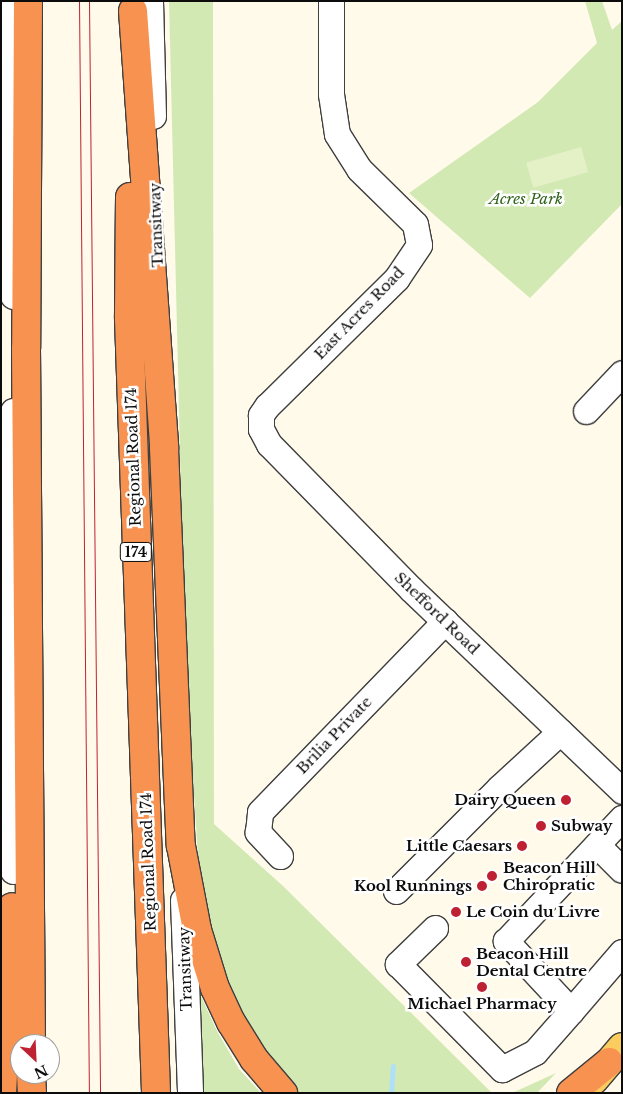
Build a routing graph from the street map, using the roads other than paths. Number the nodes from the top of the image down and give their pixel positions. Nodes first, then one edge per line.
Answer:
1 (12, 1) edge
2 (28, 1) edge
3 (331, 1) edge
4 (137, 4) edge
5 (622, 373) edge
6 (586, 412) dead end
7 (261, 429) joint
8 (13, 480) junction
9 (445, 621) junction
10 (28, 684) junction
11 (560, 732) junction
12 (622, 790) edge
13 (622, 818) edge
14 (596, 845) junction
15 (181, 846) junction
16 (280, 856) dead end
17 (622, 870) edge
18 (13, 871) junction
19 (396, 891) dead end
20 (435, 928) dead end
21 (622, 952) edge
22 (571, 1011) junction
23 (31, 1034) edge
24 (615, 1054) edge
25 (2, 1093) edge
26 (156, 1093) edge
27 (190, 1093) edge
28 (283, 1093) edge
29 (571, 1093) edge
30 (584, 1093) edge

1 - 8 street
2 - 10 highway
3 - 7 street, East Acres Road
4 - 15 highway
4 - 26 highway, Regional Road 174 / 174
5 - 6 street
7 - 9 street, Shefford Road
8 - 10 street
8 - 18 street
9 - 11 street, Shefford Road
9 - 16 street, Brilia Private
10 - 18 highway
10 - 23 highway
11 - 12 street, Shefford Road
11 - 19 street
13 - 14 street
14 - 17 street
14 - 22 street
15 - 27 street, Transitway
15 - 28 highway
18 - 25 highway
20 - 22 street
21 - 22 street
24 - 29 highway
24 - 30 main road

